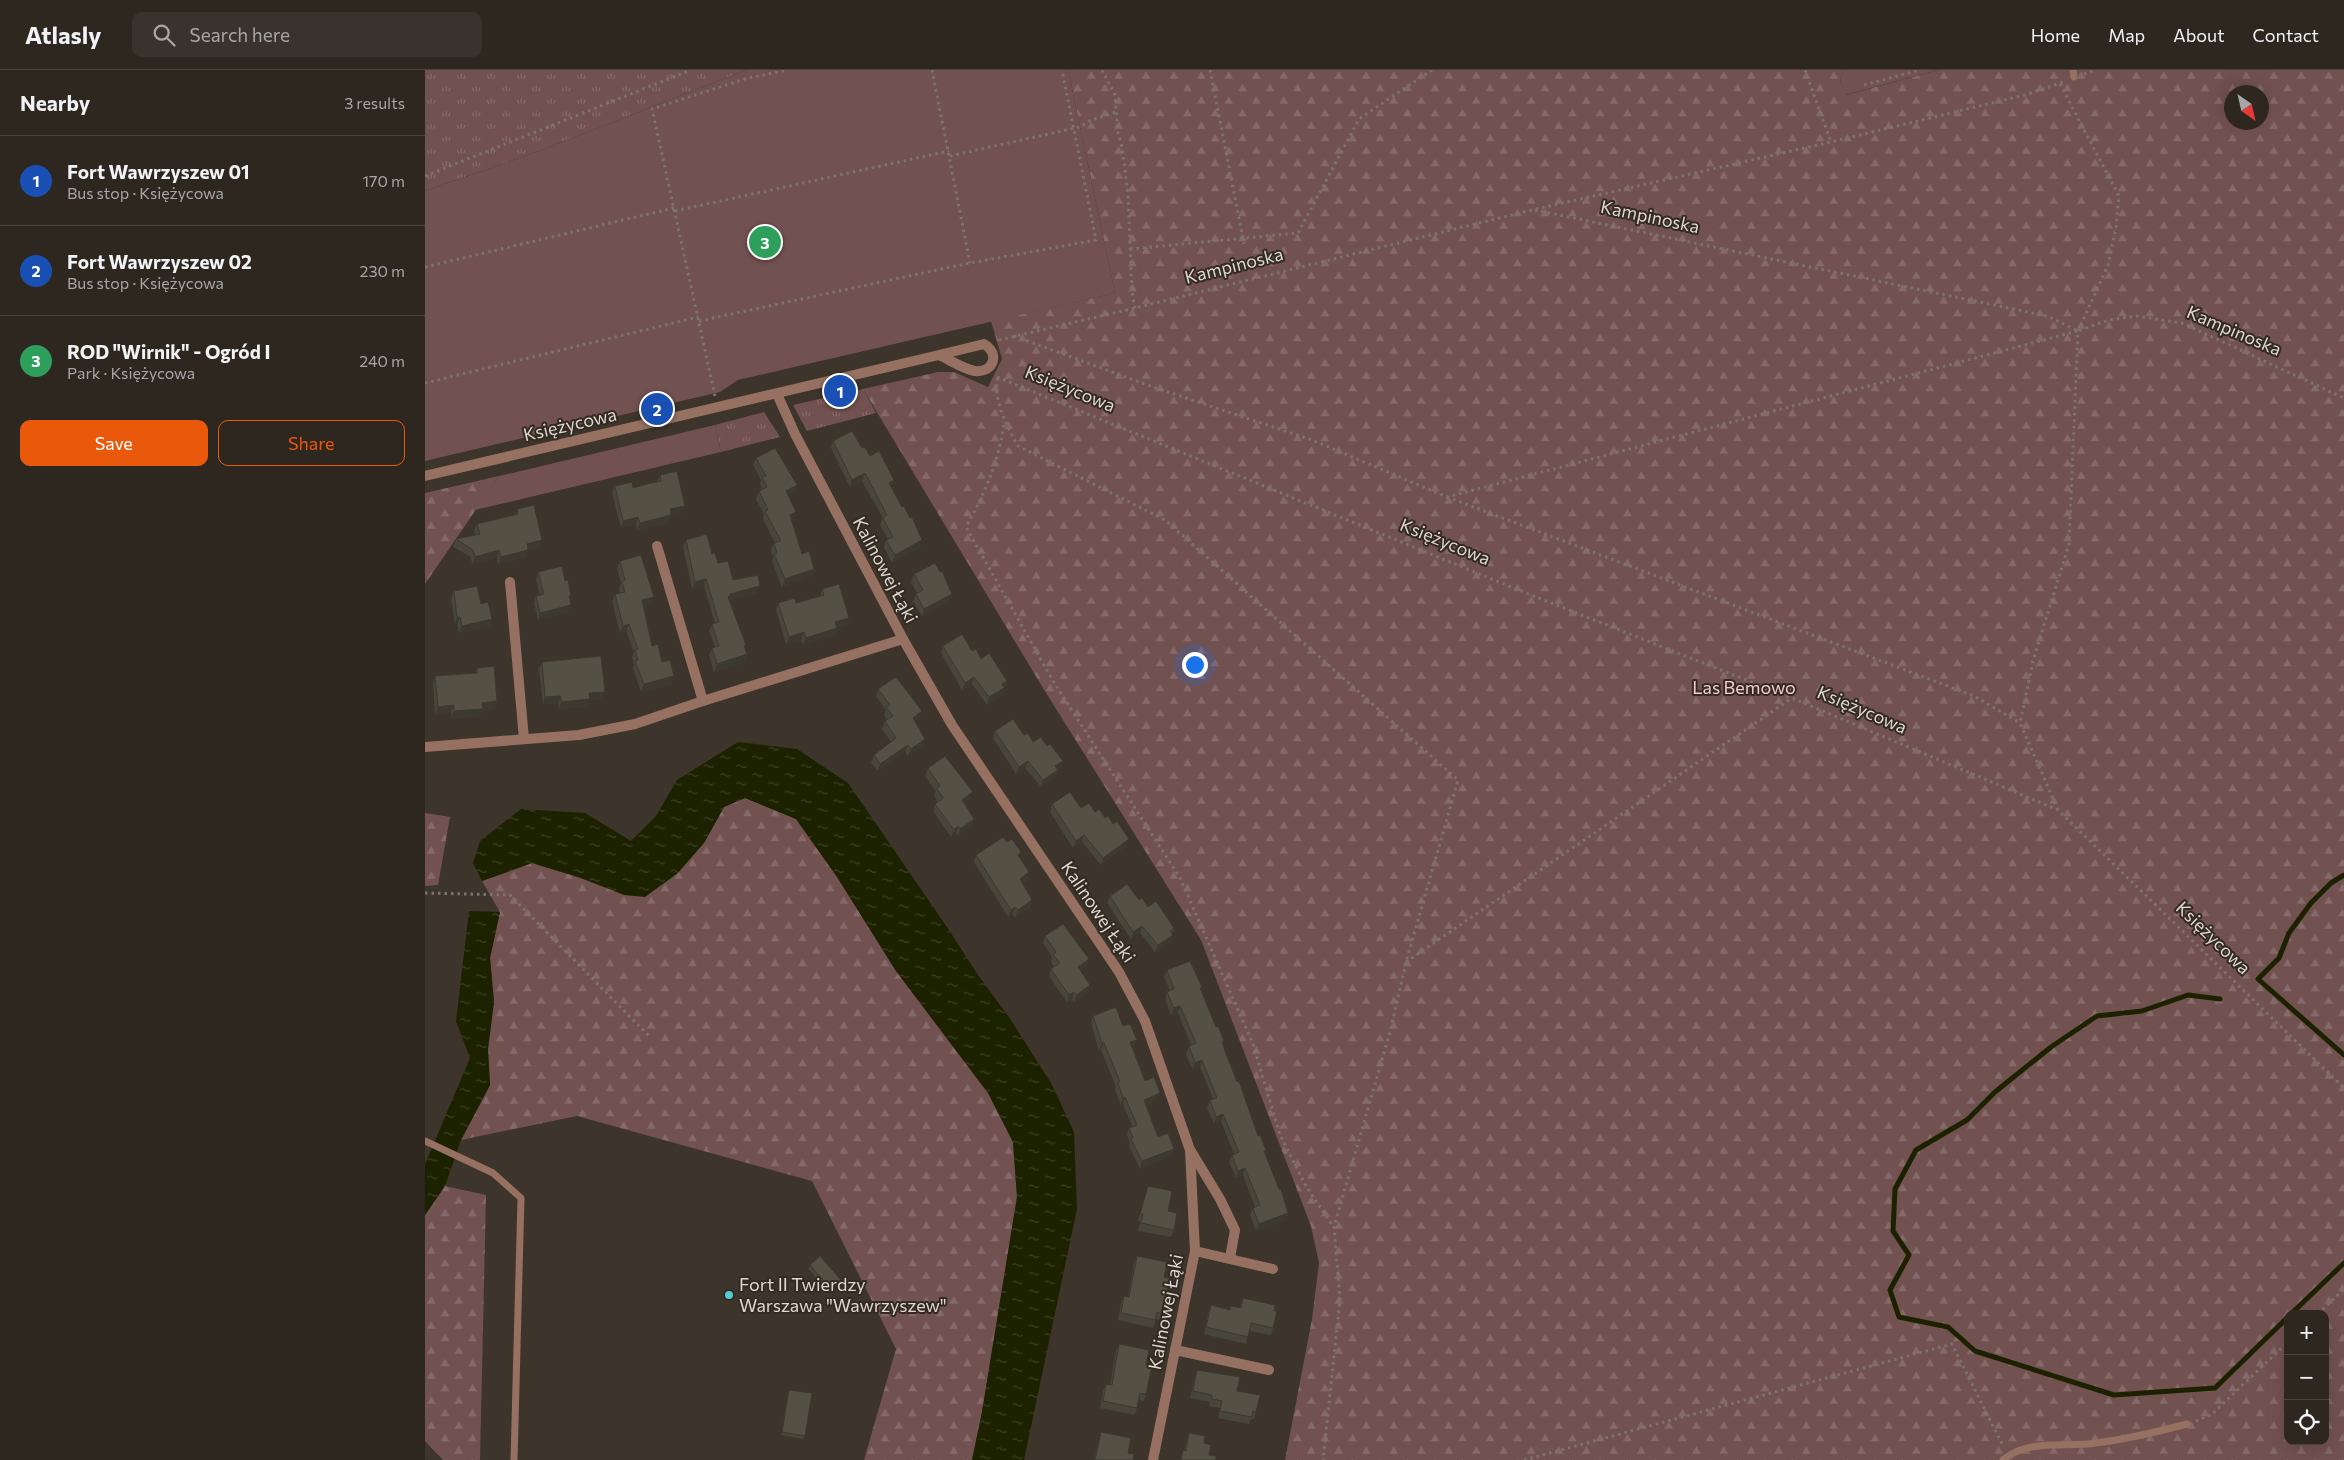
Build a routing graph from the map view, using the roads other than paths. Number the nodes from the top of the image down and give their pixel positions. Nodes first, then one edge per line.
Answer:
1 (939, 355) junction
2 (777, 394) junction
3 (425, 476) edge
4 (657, 546) dead end
5 (510, 582) dead end
6 (903, 639) junction
7 (703, 700) junction
8 (524, 739) junction
9 (425, 747) edge
10 (425, 1141) edge
11 (1190, 1150) junction
12 (1195, 1251) junction
13 (1230, 1258) junction
14 (1273, 1269) dead end
15 (1175, 1350) junction
16 (1269, 1370) dead end
17 (2187, 1424) road end
18 (2005, 1458) edge
19 (514, 1460) edge
20 (1153, 1460) edge

1 - 1 street
1 - 2 street, Księżycowa
2 - 3 street, Księżycowa
2 - 6 street, Kalinowej Łąki
4 - 7 street
5 - 8 street
6 - 7 street
6 - 11 street, Kalinowej Łąki
7 - 8 street
8 - 9 street
10 - 19 lane
11 - 12 street, Kalinowej Łąki
11 - 13 street
12 - 13 street
12 - 15 street, Kalinowej Łąki
13 - 14 street
15 - 16 street
15 - 20 street, Kalinowej Łąki
17 - 18 lane

